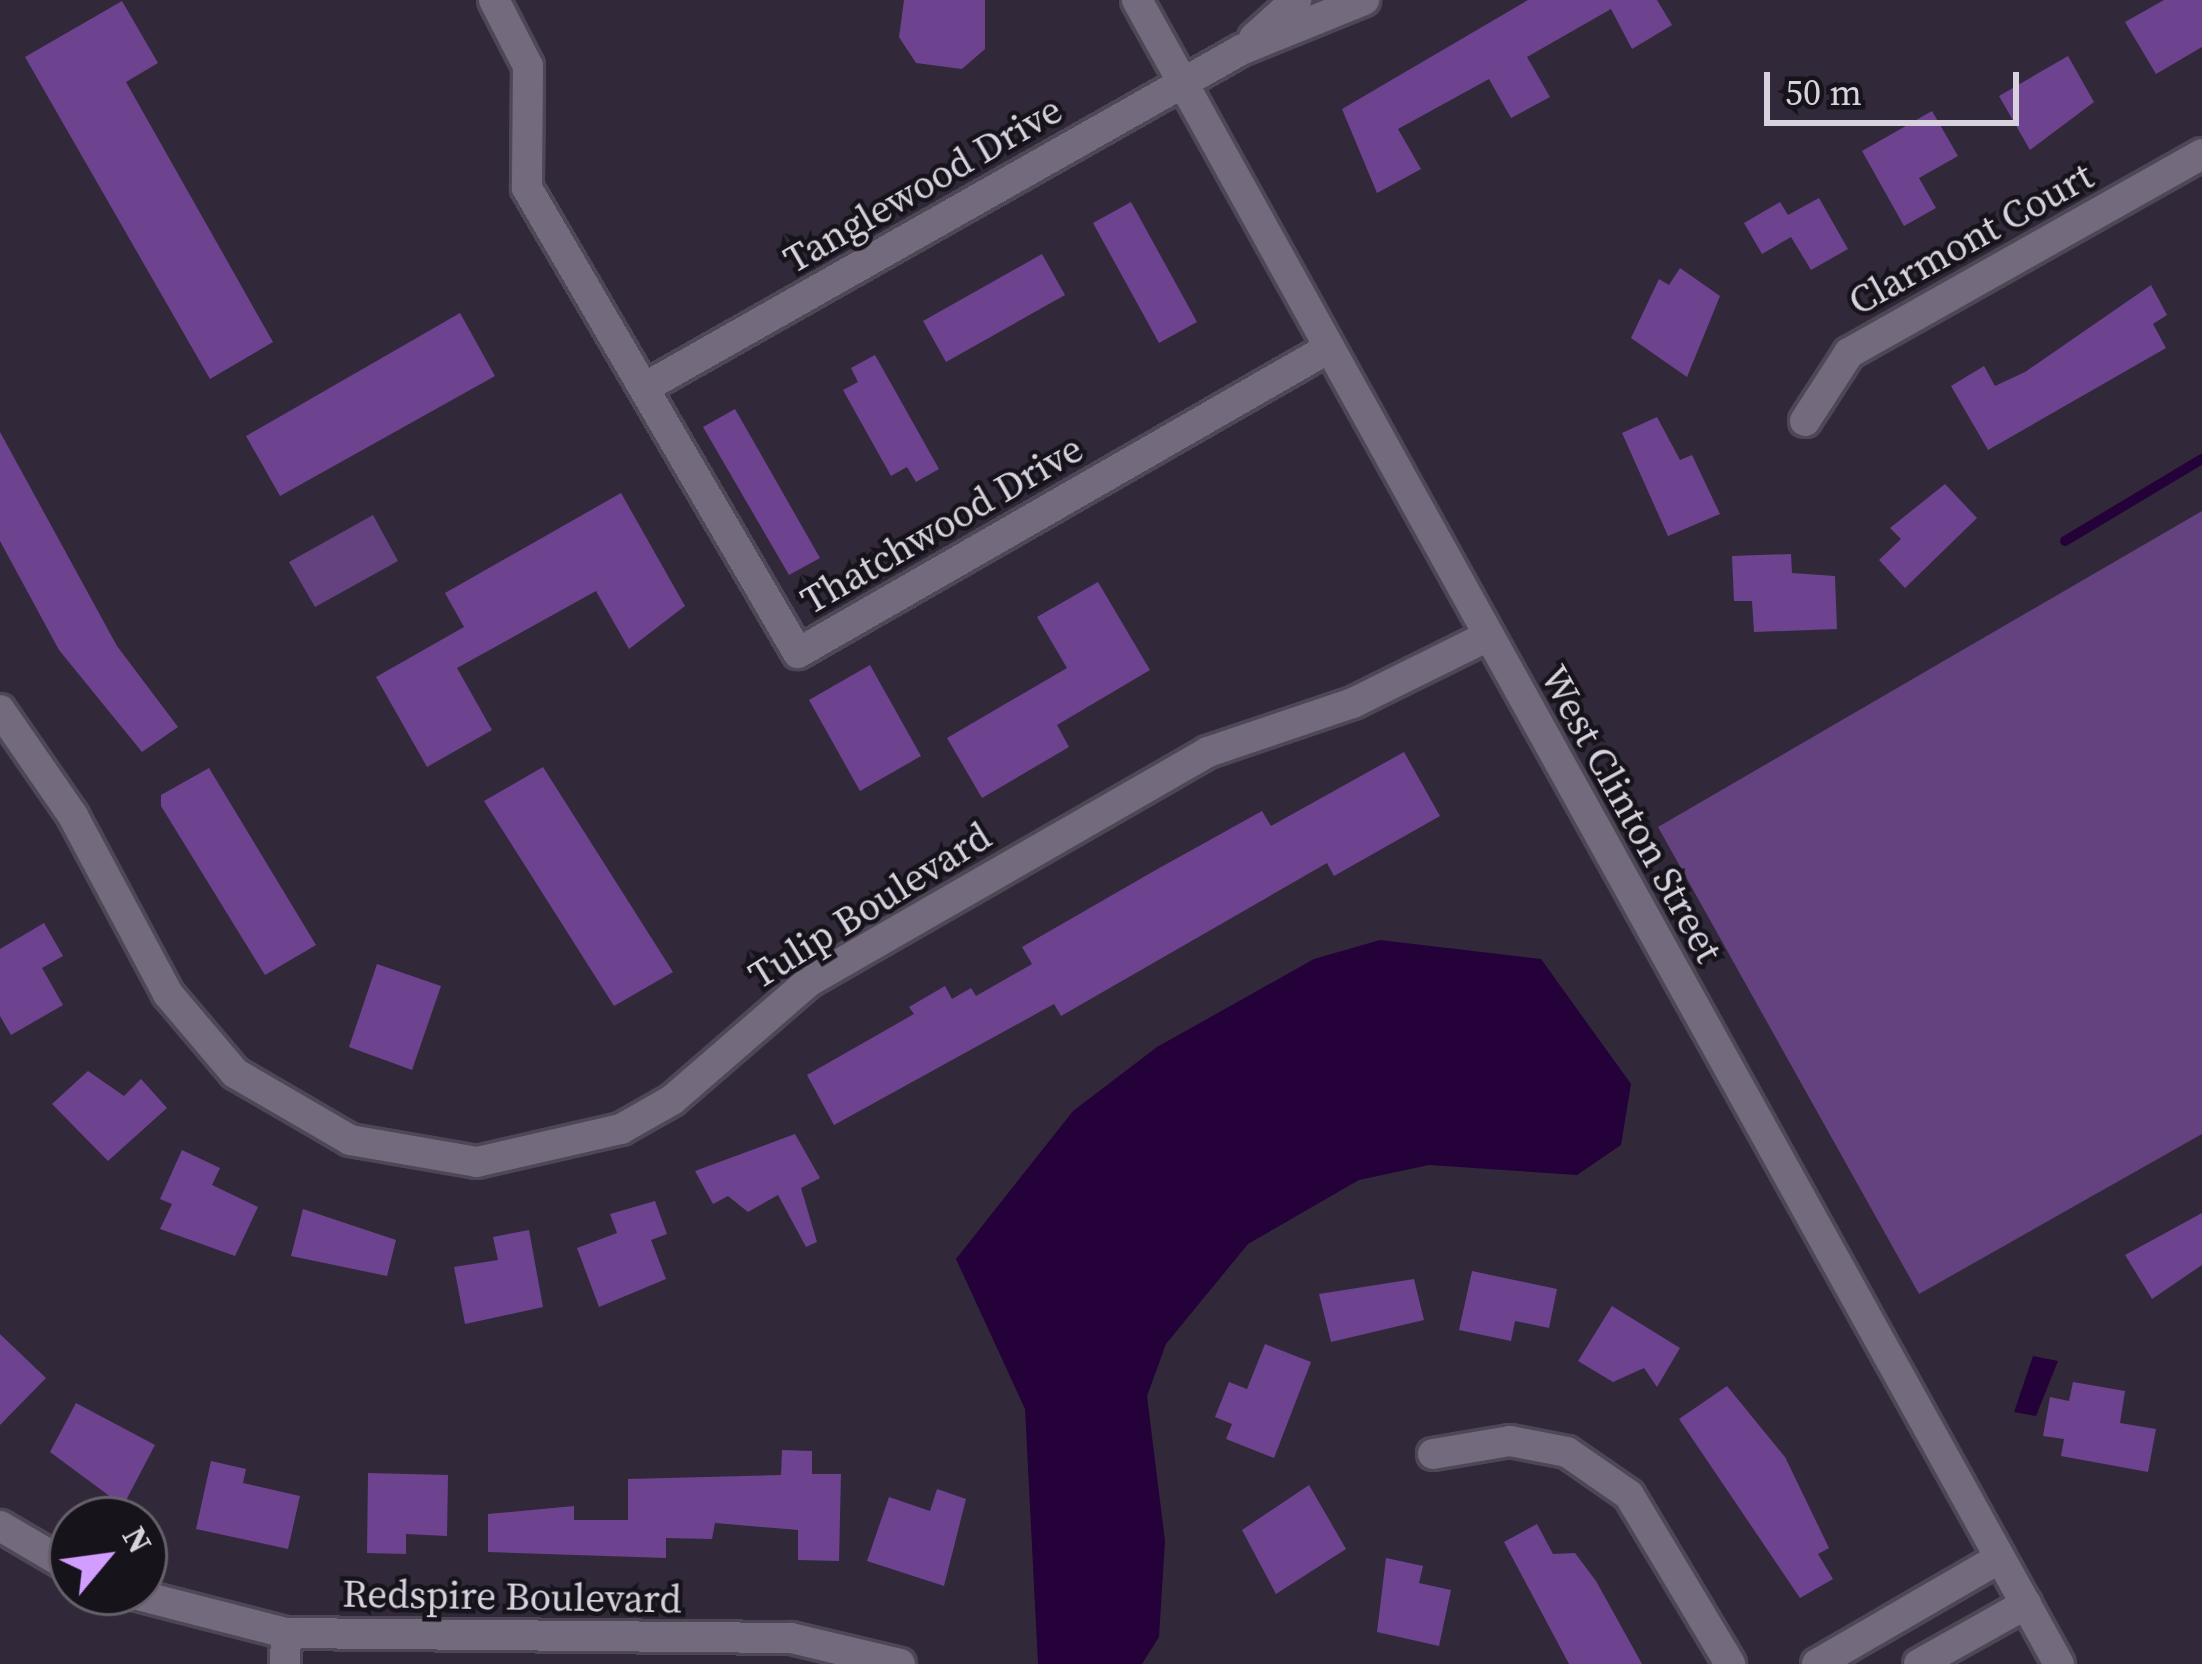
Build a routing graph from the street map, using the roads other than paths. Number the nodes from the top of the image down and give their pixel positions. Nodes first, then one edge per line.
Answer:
1 (494, 0) edge
2 (1137, 0) edge
3 (1296, 0) edge
4 (1364, 0) edge
5 (1241, 50) junction
6 (1182, 82) junction
7 (2202, 154) edge
8 (1329, 348) junction
9 (644, 388) junction
10 (1805, 421) dead end
11 (1488, 636) junction
12 (0, 710) edge
13 (1433, 1454) dead end
14 (0, 1526) edge
15 (48, 1554) edge
16 (2000, 1558) junction
17 (2026, 1604) junction
18 (168, 1607) edge
19 (285, 1649) edge
20 (900, 1664) edge
21 (1730, 1664) edge
22 (1817, 1664) edge
23 (1919, 1664) edge
24 (2059, 1664) edge

1 - 9 street
2 - 6 street, West Clinton Street
3 - 5 street, Tanglewood Drive
4 - 5 street, Tanglewood Drive
5 - 6 street, Tanglewood Drive
6 - 8 street, West Clinton Street
6 - 9 street, Tanglewood Drive
7 - 10 street, Clarmont Court
8 - 9 street, Thatchwood Drive
8 - 11 street, West Clinton Street
11 - 12 street, Tulip Boulevard
11 - 16 street, West Clinton Street
13 - 21 street
14 - 15 street
16 - 17 street, West Clinton Street
16 - 22 street
17 - 23 street
17 - 24 street, West Clinton Street
18 - 19 street, Redspire Boulevard
19 - 20 street, Redspire Boulevard

